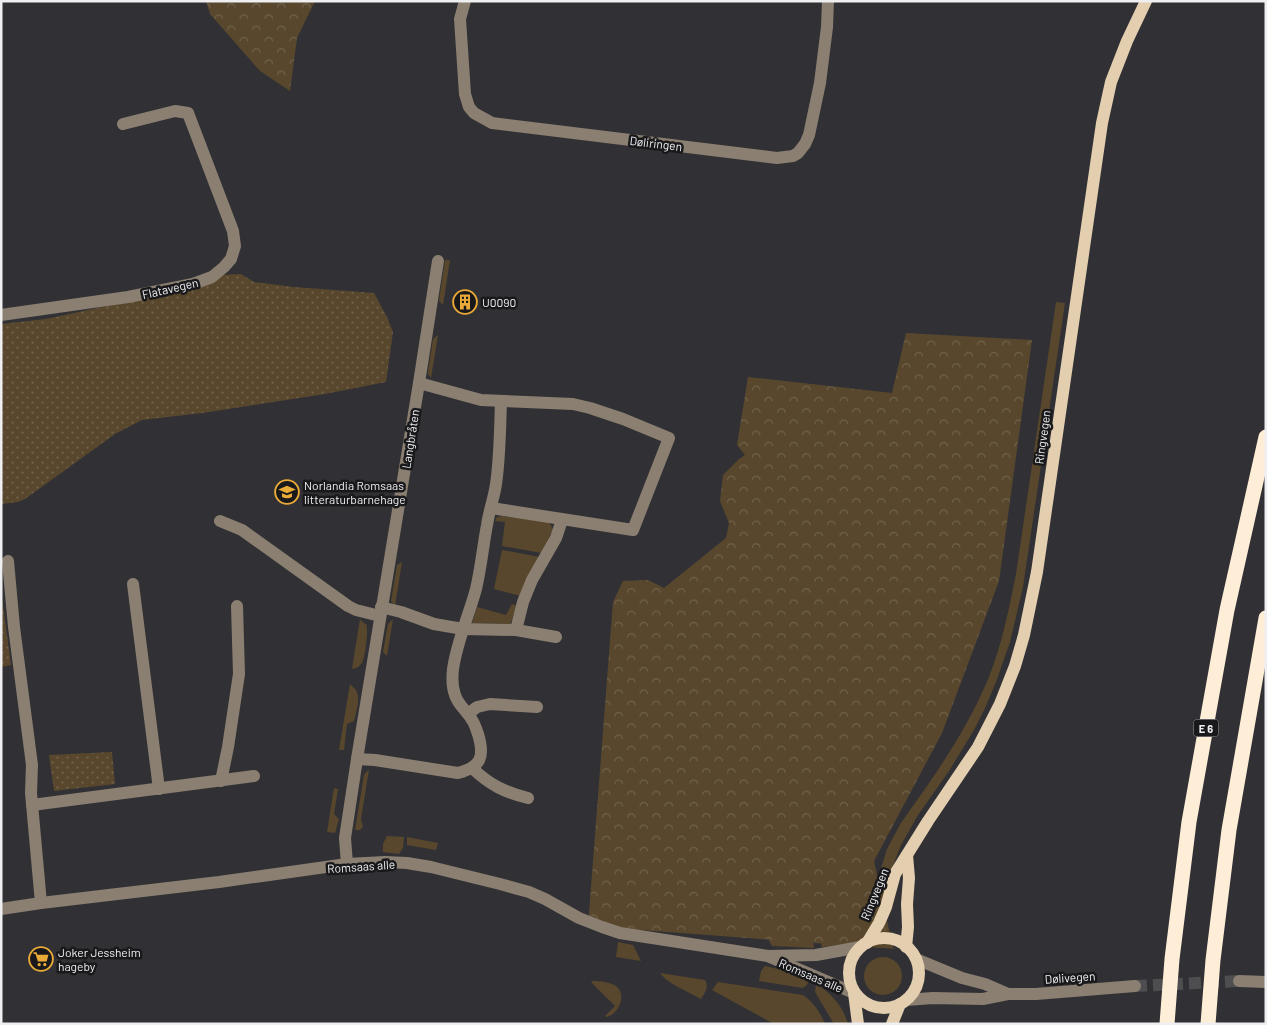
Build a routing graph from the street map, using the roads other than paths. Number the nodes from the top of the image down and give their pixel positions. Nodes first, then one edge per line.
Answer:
1 (465, 1) edge
2 (828, 1) edge
3 (1146, 1) edge
4 (123, 124) dead end
5 (438, 261) dead end
6 (1, 316) edge
7 (419, 384) junction
8 (501, 401) junction
9 (1266, 436) edge
10 (491, 508) junction
11 (562, 520) junction
12 (220, 521) dead end
13 (8, 561) dead end
14 (133, 584) dead end
15 (237, 606) dead end
16 (381, 612) junction
17 (1266, 618) edge
18 (463, 629) junction
19 (516, 630) junction
20 (556, 638) dead end
21 (537, 707) dead end
22 (468, 714) junction
23 (357, 759) junction
24 (472, 768) junction
25 (254, 776) dead end
26 (221, 781) junction
27 (159, 789) junction
28 (528, 798) dead end
29 (32, 805) junction
30 (908, 855) junction
31 (346, 864) junction
32 (41, 903) junction
33 (1, 909) edge
34 (864, 945) junction
35 (906, 946) junction
36 (768, 956) junction
37 (916, 960) junction
38 (1239, 981) tunnel mouth
39 (1266, 982) edge
40 (1135, 986) tunnel mouth
41 (854, 993) junction
42 (1008, 994) junction
43 (903, 1002) junction
44 (858, 1024) edge
45 (892, 1024) edge
46 (1167, 1024) edge
47 (1208, 1024) edge

1 - 2 street, Døliringen
3 - 30 main road, Ringvegen
4 - 6 street, Flatavegen
5 - 7 street, Langbråten
7 - 8 street
7 - 16 street, Langbråten
8 - 10 street
8 - 11 street
9 - 46 highway, E 6
10 - 11 street
10 - 18 street
11 - 19 street
12 - 16 street
13 - 29 street
14 - 27 street
15 - 26 street
16 - 18 street
16 - 23 street, Langbråten
17 - 47 highway
18 - 19 street
18 - 22 street
19 - 20 street
21 - 22 street
22 - 24 street
23 - 24 street
23 - 31 street, Langbråten
24 - 28 street
25 - 26 street
26 - 27 street
27 - 29 street
29 - 32 street
30 - 34 main road, Ringvegen
30 - 35 main road, Ringvegen
31 - 32 street, Romsaas alle
31 - 36 street, Romsaas alle
32 - 33 street, Romsaas alle
34 - 35 main road
34 - 36 street, Romsaas alle
34 - 41 main road
35 - 37 main road
36 - 41 street, Romsaas alle
37 - 42 street, Dølivegen
37 - 43 main road
38 - 39 street
40 - 42 street, Dølivegen
41 - 43 main road, Dølivegen
41 - 44 main road
42 - 43 street, Dølivegen
43 - 45 main road

